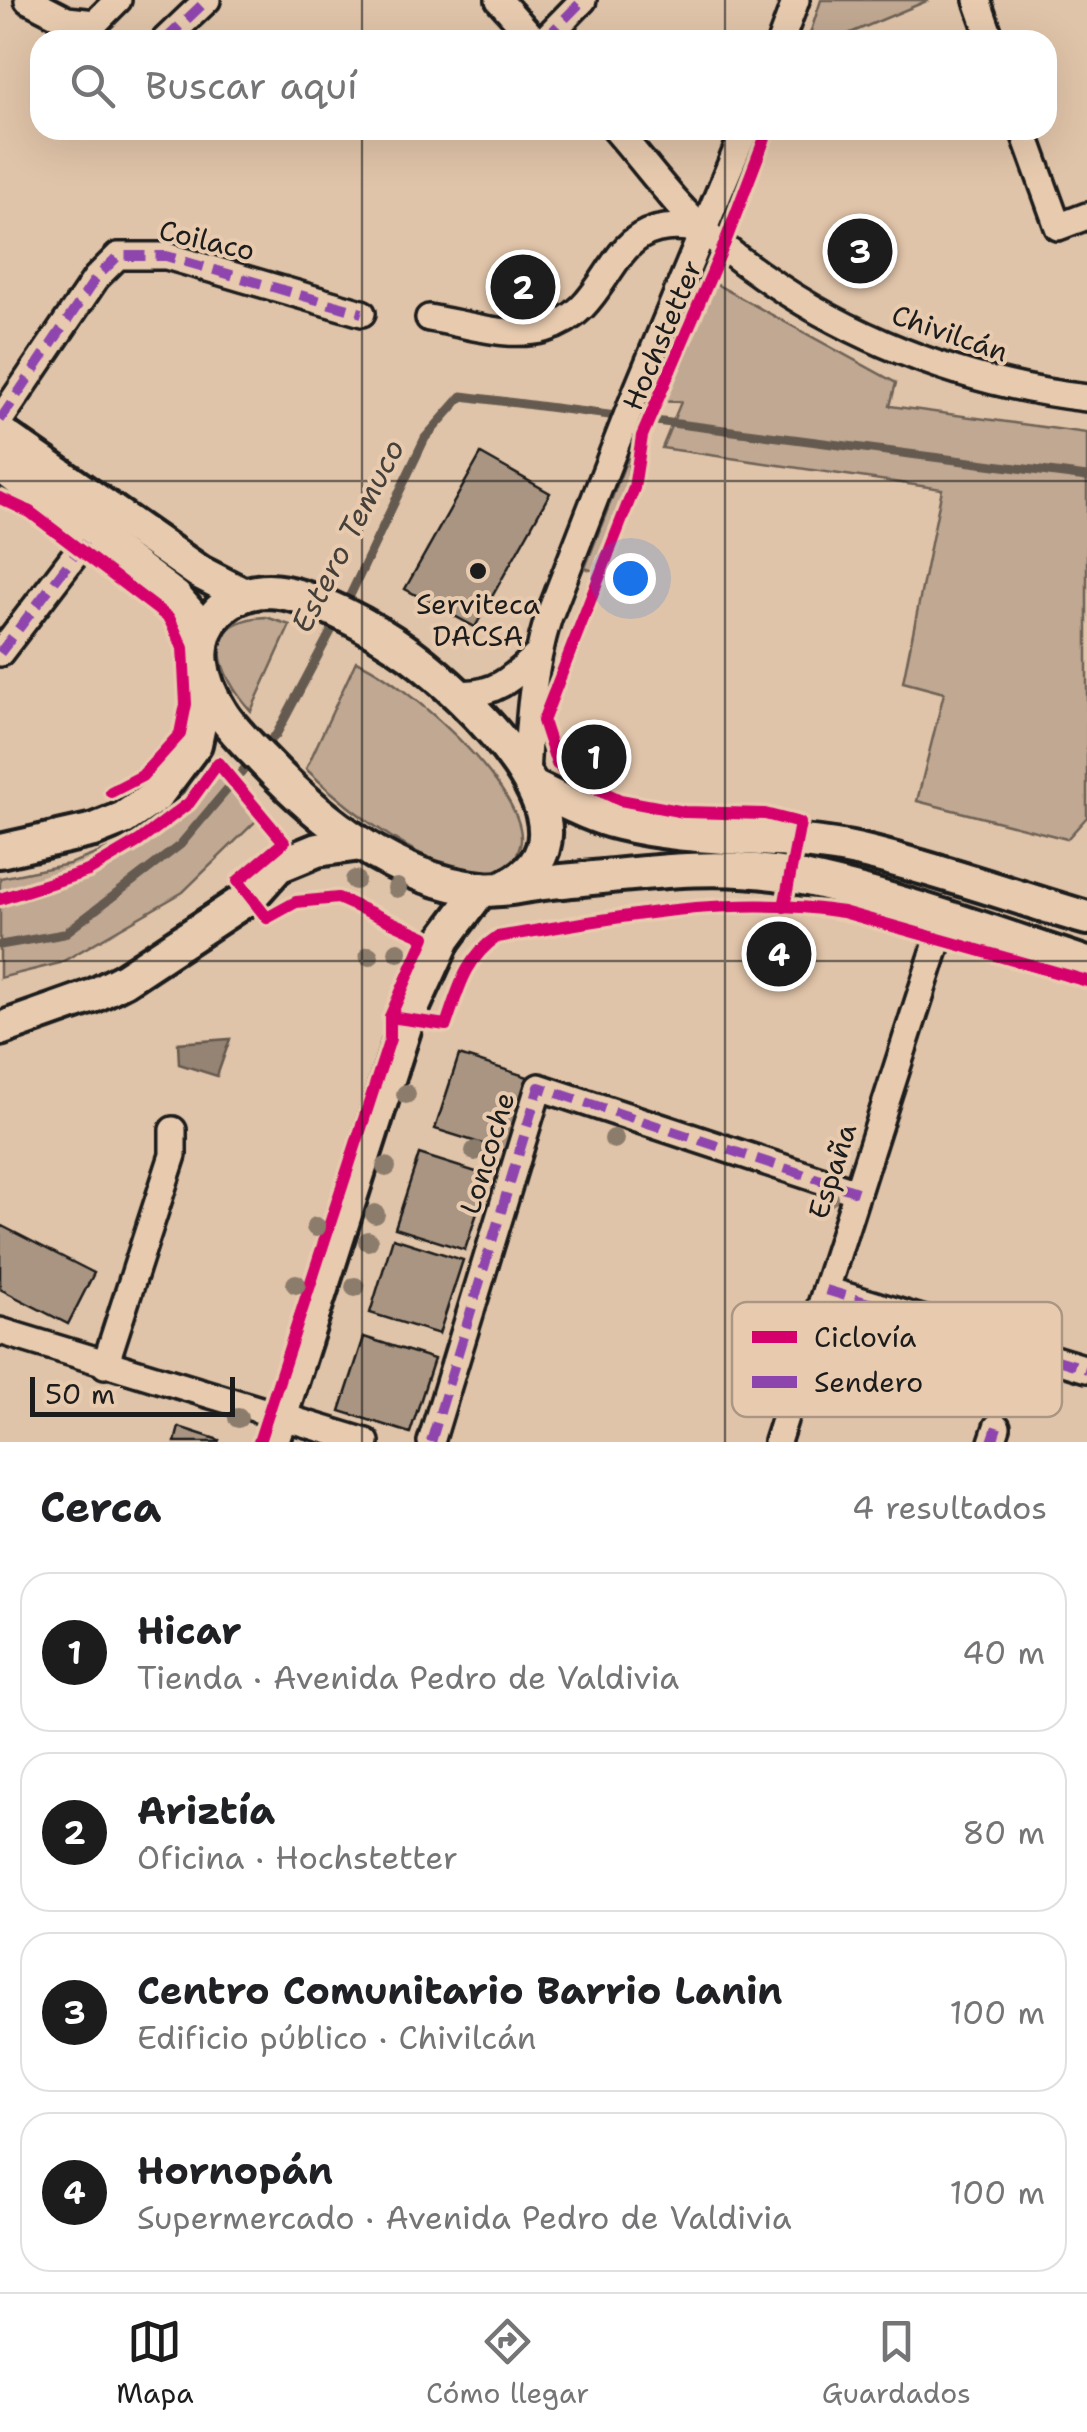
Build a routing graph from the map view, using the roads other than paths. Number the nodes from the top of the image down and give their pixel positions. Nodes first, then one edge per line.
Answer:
1 (28, 0) edge
2 (118, 0) edge
3 (207, 0) edge
4 (498, 0) edge
5 (584, 0) edge
6 (796, 0) edge
7 (976, 0) edge
8 (176, 30) edge
9 (526, 30) edge
10 (554, 30) edge
11 (784, 30) edge
12 (987, 30) edge
13 (625, 140) edge
14 (741, 140) edge
15 (1027, 140) edge
16 (1087, 216) edge
17 (705, 231) junction
18 (362, 313) dead end
19 (429, 318) dead end
20 (1087, 398) edge
21 (0, 420) edge
22 (0, 433) edge
23 (0, 465) edge
24 (91, 534) junction
25 (244, 595) junction
26 (204, 638) junction
27 (0, 654) edge
28 (538, 654) junction
29 (206, 686) junction
30 (456, 693) junction
31 (531, 782) junction
32 (360, 844) junction
33 (0, 850) edge
34 (494, 888) junction
35 (945, 918) junction
36 (1087, 918) edge
37 (1087, 964) edge
38 (0, 1029) edge
39 (173, 1130) dead end
40 (857, 1192) junction
41 (826, 1290) junction
42 (822, 1302) edge
43 (866, 1302) edge
44 (0, 1331) edge
45 (1062, 1361) edge
46 (105, 1365) junction
47 (1087, 1369) edge
48 (785, 1417) edge
49 (277, 1429) edge
50 (366, 1442) edge
51 (430, 1442) edge
52 (777, 1442) edge

1 - 2 street
3 - 8 street
4 - 9 street
5 - 10 street
6 - 11 street
7 - 12 street
13 - 17 street, Chivilcán
14 - 17 street, Hochstetter
15 - 16 street
17 - 19 street
17 - 20 street, Chivilcán
17 - 28 street, Hochstetter
18 - 21 street, Coilaco
22 - 25 main road
23 - 24 main road
24 - 26 main road
24 - 27 street
25 - 26 main road
25 - 30 main road
26 - 29 main road
28 - 30 street, Hochstetter
28 - 31 street, Hochstetter
29 - 32 main road
29 - 33 main road
30 - 31 main road
31 - 34 main road
31 - 36 main road
32 - 34 main road
32 - 38 main road
34 - 35 main road
34 - 49 main road
35 - 37 main road
35 - 40 street, España
39 - 46 street
40 - 41 street, España
40 - 51 street, Loncoche
41 - 42 street, España
41 - 43 street
44 - 46 street
45 - 47 street
46 - 49 street
48 - 52 street, España
49 - 50 street

